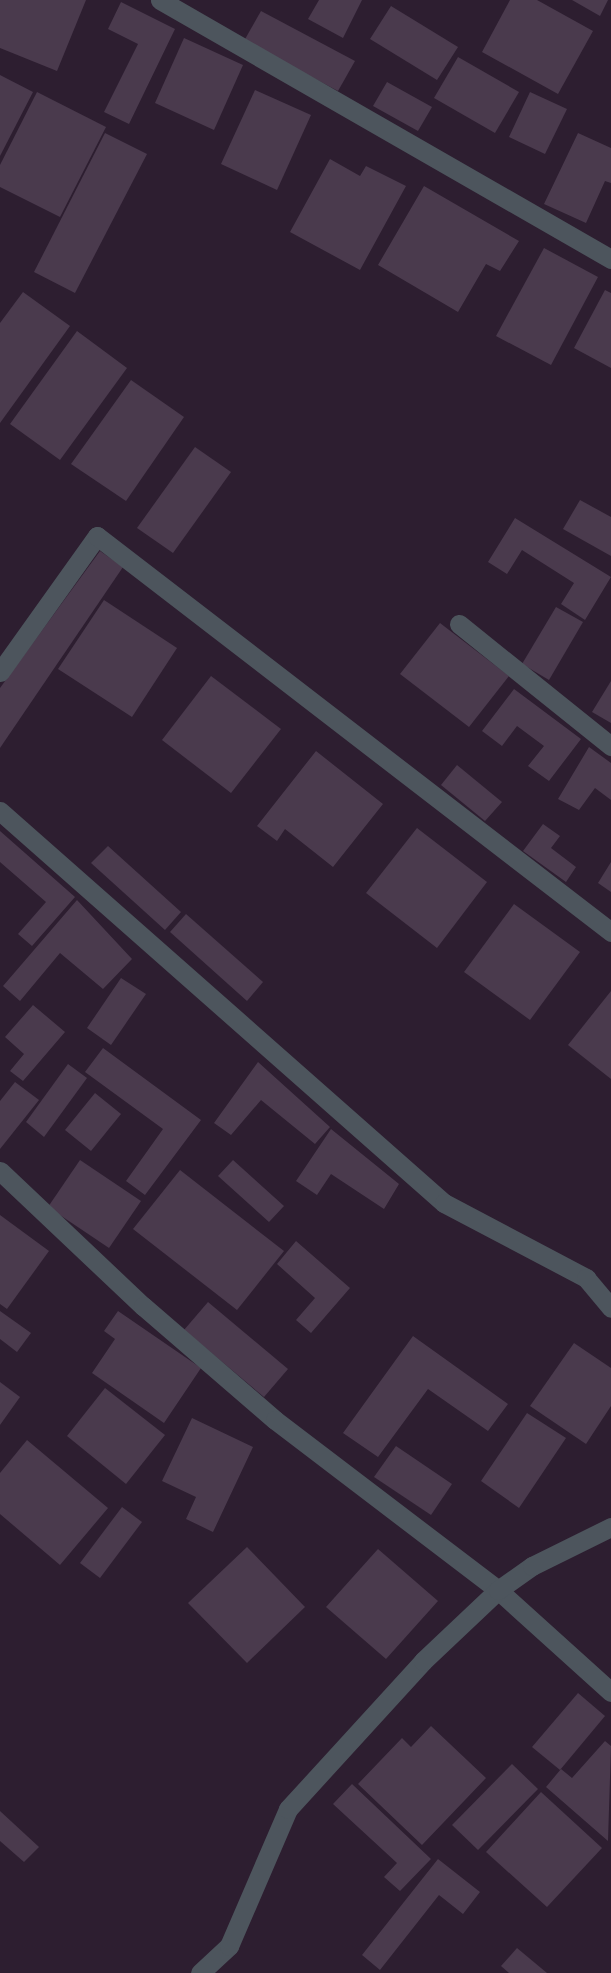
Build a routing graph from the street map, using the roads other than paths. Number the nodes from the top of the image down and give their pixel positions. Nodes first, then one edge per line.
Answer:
1 (160, 0) edge
2 (611, 260) edge
3 (459, 624) dead end
4 (0, 672) edge
5 (611, 746) edge
6 (0, 811) edge
7 (611, 932) edge
8 (0, 1171) edge
9 (611, 1308) edge
10 (611, 1527) edge
11 (498, 1590) junction
12 (611, 1692) edge
13 (207, 1971) edge

1 - 2 street
3 - 5 street
4 - 7 street
6 - 9 street
8 - 11 street
10 - 11 street
11 - 12 street
11 - 13 street

